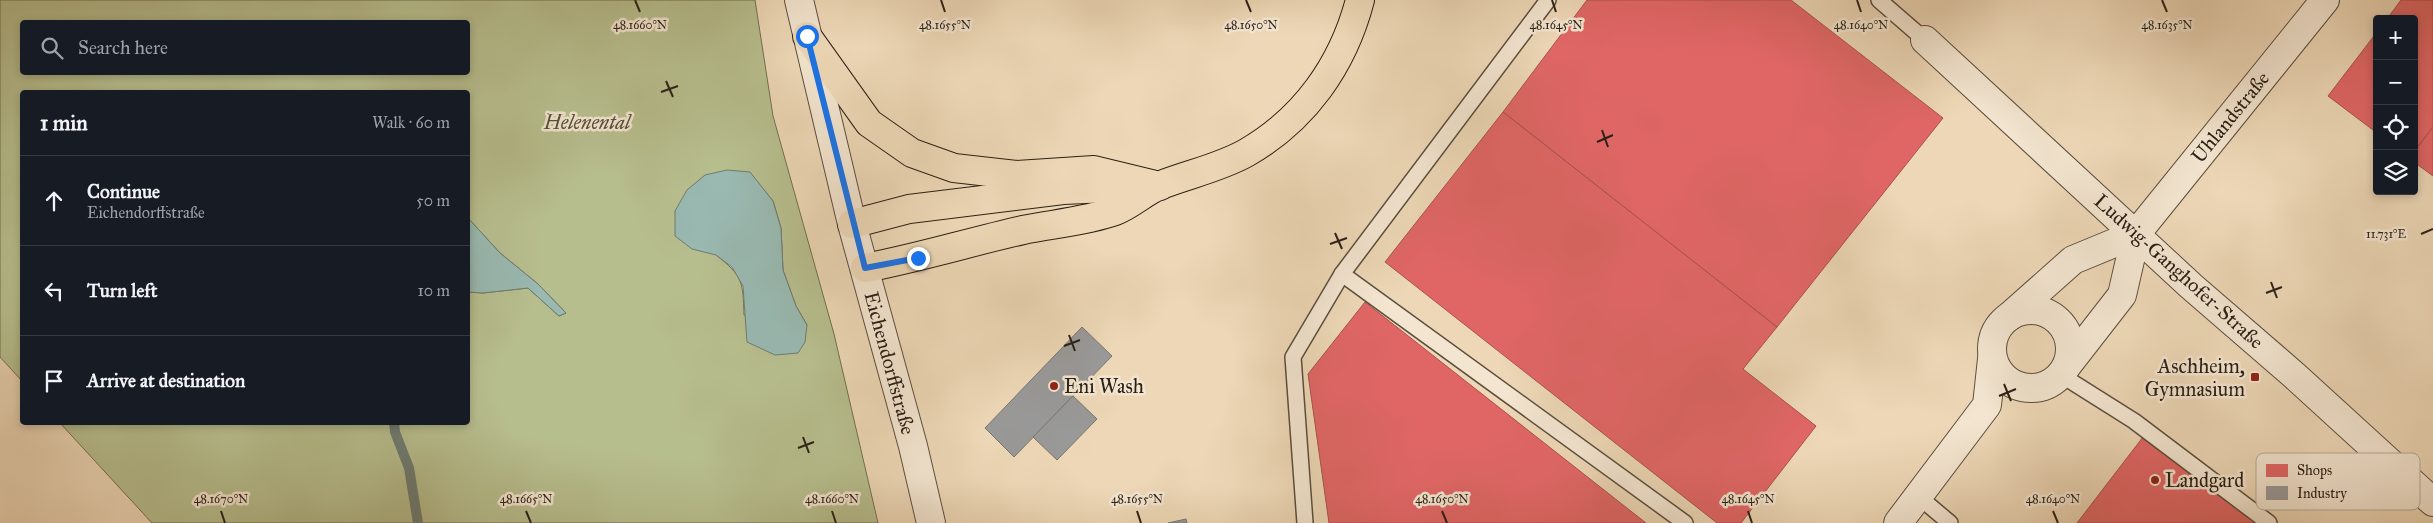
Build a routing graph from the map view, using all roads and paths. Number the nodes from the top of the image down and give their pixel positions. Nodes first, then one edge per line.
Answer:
1 (799, 0) edge
2 (1360, 0) edge
3 (1548, 0) edge
4 (1879, 0) edge
5 (2325, 0) edge
6 (807, 36) junction
7 (1925, 40) joint
8 (1160, 186) junction
9 (852, 224) junction
10 (2136, 234) junction
11 (865, 268) junction
12 (1342, 274) junction
13 (2010, 316) junction
14 (1992, 359) junction
15 (2055, 377) junction
16 (1987, 405) junction
17 (2380, 453) edge
18 (2420, 490) edge
19 (1918, 496) junction
20 (2433, 502) edge
21 (931, 523) edge
22 (1305, 523) edge
23 (1685, 523) edge
24 (1898, 523) edge
25 (1950, 523) edge
26 (2269, 523) edge

1 - 6 street, Eichendorffstraße
2 - 8 main road
3 - 12 lane
4 - 7 lane
5 - 10 street, Uhlandstraße
6 - 8 main road
6 - 9 street, Eichendorffstraße
7 - 10 street, Ludwig-Ganghofer-Straße
8 - 9 main road
8 - 11 main road
9 - 11 street, Eichendorffstraße
10 - 13 street, Uhlandstraße
10 - 15 street, Uhlandstraße
10 - 17 street, Ludwig-Ganghofer-Straße
11 - 21 street, Eichendorffstraße
12 - 22 lane
12 - 23 lane
13 - 14 street, Uhlandstraße
13 - 15 street
14 - 15 street
14 - 16 street, Uhlandstraße
15 - 16 street
15 - 26 lane
16 - 19 street
18 - 20 street, Ludwig-Ganghofer-Straße
19 - 24 street
19 - 25 lane

